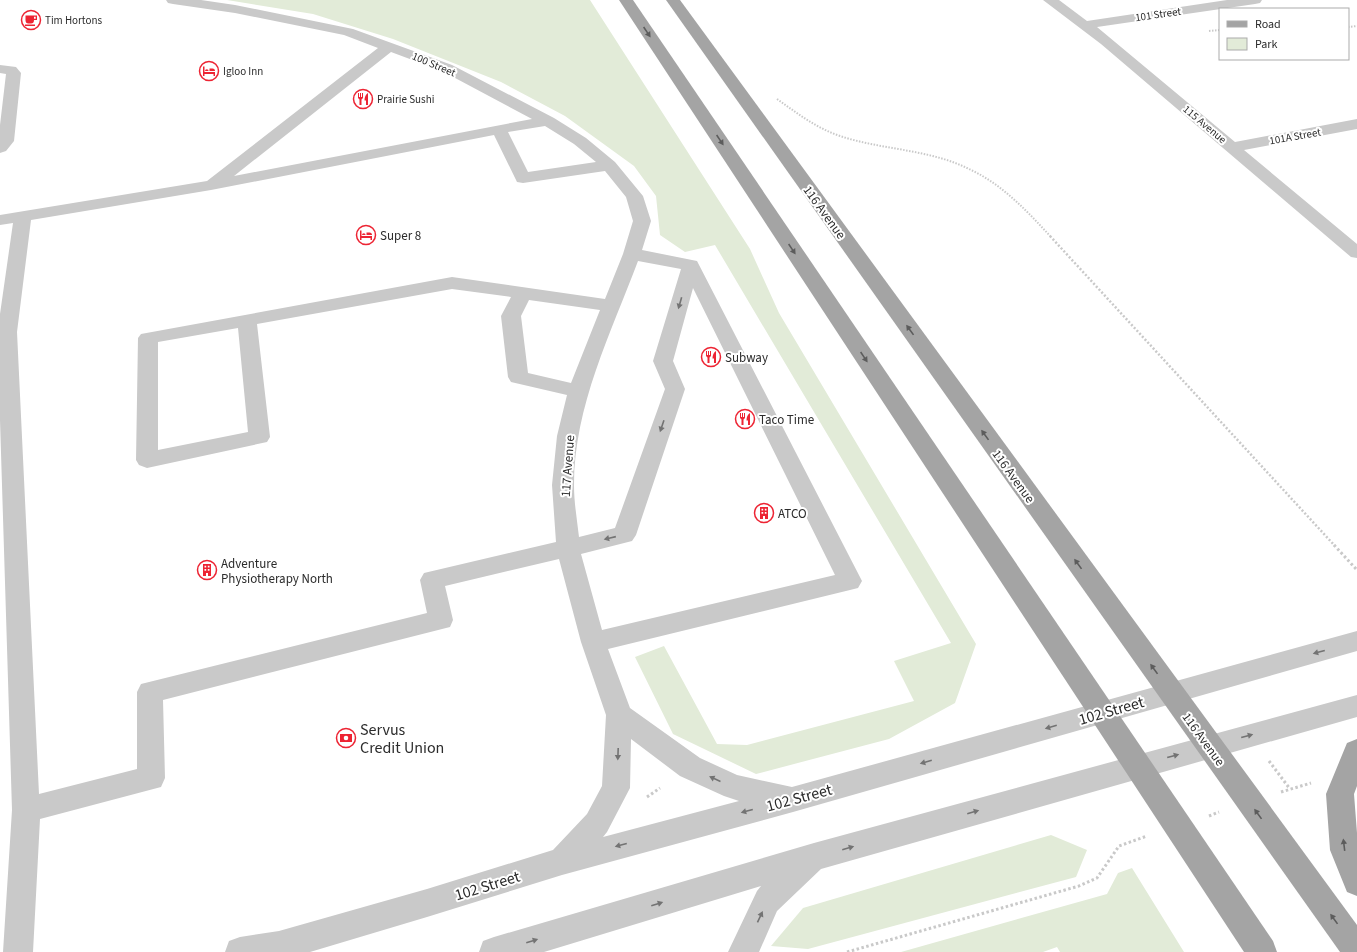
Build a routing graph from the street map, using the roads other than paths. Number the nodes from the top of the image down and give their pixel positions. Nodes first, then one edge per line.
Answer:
1 (173, 0) edge
2 (626, 0) edge
3 (673, 0) edge
4 (1050, 0) edge
5 (1254, 0) edge
6 (1085, 25) junction
7 (390, 46) junction
8 (0, 69) edge
9 (548, 121) junction
10 (1357, 124) edge
11 (499, 129) junction
12 (1232, 147) junction
13 (0, 148) edge
14 (609, 165) junction
15 (211, 185) junction
16 (23, 217) junction
17 (0, 220) edge
18 (642, 221) joint
19 (1353, 244) edge
20 (632, 254) junction
21 (691, 265) junction
22 (524, 293) junction
23 (611, 306) junction
24 (247, 320) junction
25 (578, 391) junction
26 (568, 548) junction
27 (1357, 641) edge
28 (593, 642) junction
29 (1170, 692) junction
30 (1357, 706) edge
31 (1102, 712) junction
32 (619, 715) junction
33 (1209, 746) junction
34 (1357, 751) edge
35 (1138, 766) junction
36 (793, 799) junction
37 (26, 810) junction
38 (814, 857) junction
39 (562, 861) junction
40 (1357, 882) edge
41 (1357, 950) edge
42 (18, 952) edge
43 (240, 952) edge
44 (500, 952) edge
45 (743, 952) edge
46 (1262, 952) edge

1 - 7 street, 100 Street
2 -> 31 main road
29 -> 3 main road, 116 Avenue
4 - 6 street, 115 Avenue
5 - 6 street, 101 Street
6 - 12 street, 115 Avenue
7 - 9 street, 100 Street
7 - 15 street
8 - 13 street
9 - 11 street
9 - 14 street, 100 Street
10 - 12 street, 101A Street
11 - 14 street
11 - 15 street
12 - 19 street, 115 Avenue
14 - 18 street, 100 Street
15 - 16 street
16 - 17 street
16 - 37 street
18 - 20 street, 117 Avenue
20 - 21 street
20 - 23 street, 117 Avenue
21 -> 26 street
21 - 28 street
22 - 23 street
22 - 24 street
22 - 25 street
23 - 25 street, 117 Avenue
24 - 24 street
25 - 26 street, 117 Avenue
26 - 28 street, 117 Avenue
26 - 37 street
27 -> 29 street, 102 Street
28 - 32 street, 117 Avenue
29 - 31 street, 102 Street
29 - 33 main road, 116 Avenue
33 -> 30 street
31 - 35 main road
31 -> 36 street, 102 Street
36 -> 32 street
32 -> 39 street, 117 Avenue
35 -> 33 street
41 -> 33 main road, 116 Avenue
40 -> 34 main road
38 -> 35 street
35 - 46 main road
36 -> 39 street, 102 Street
37 - 42 street
44 -> 38 street
45 -> 38 street
39 - 43 street, 102 Street

